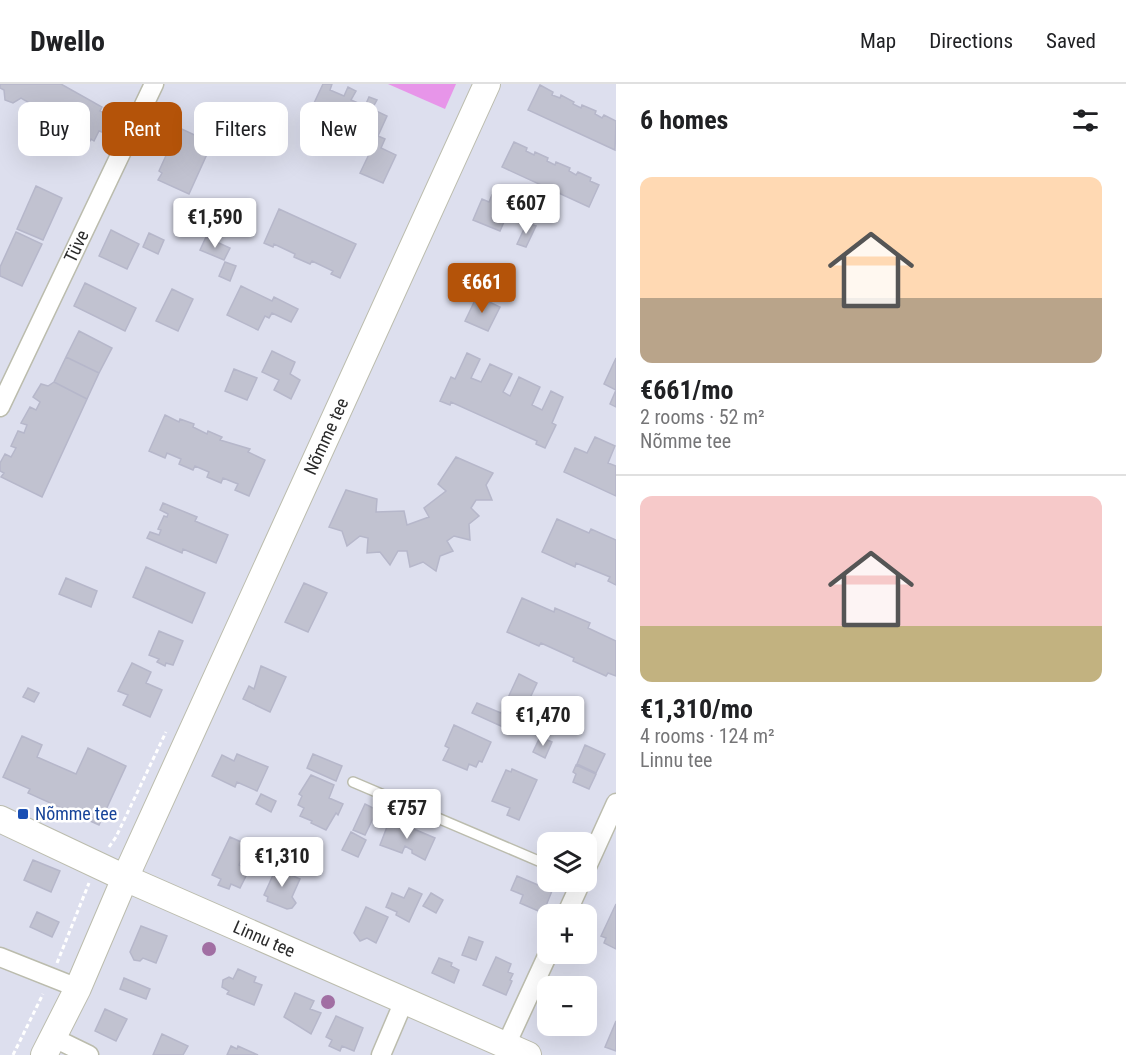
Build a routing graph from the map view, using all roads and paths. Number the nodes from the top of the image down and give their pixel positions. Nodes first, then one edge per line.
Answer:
1 (154, 84) edge
2 (487, 84) edge
3 (0, 407) edge
4 (353, 782) dead end
5 (616, 803) edge
6 (0, 819) edge
7 (116, 837) dead end
8 (597, 845) edge
9 (106, 847) dead end
10 (537, 860) edge
11 (125, 878) junction
12 (90, 880) dead end
13 (91, 896) dead end
14 (0, 957) edge
15 (545, 964) edge
16 (78, 988) junction
17 (404, 1000) junction
18 (48, 1046) edge
19 (517, 1050) edge
20 (89, 1055) edge
21 (381, 1055) edge

1 - 3 street, Tüve
2 - 11 street, Nõmme tee
4 - 10 lane
5 - 8 street
6 - 11 street, Linnu tee
7 - 9 path
11 - 16 street, Nõmme tee
11 - 17 street, Linnu tee
12 - 13 path
14 - 16 street
15 - 19 street
16 - 18 street, Nõmme tee
17 - 19 street, Linnu tee
17 - 21 street
18 - 20 street

